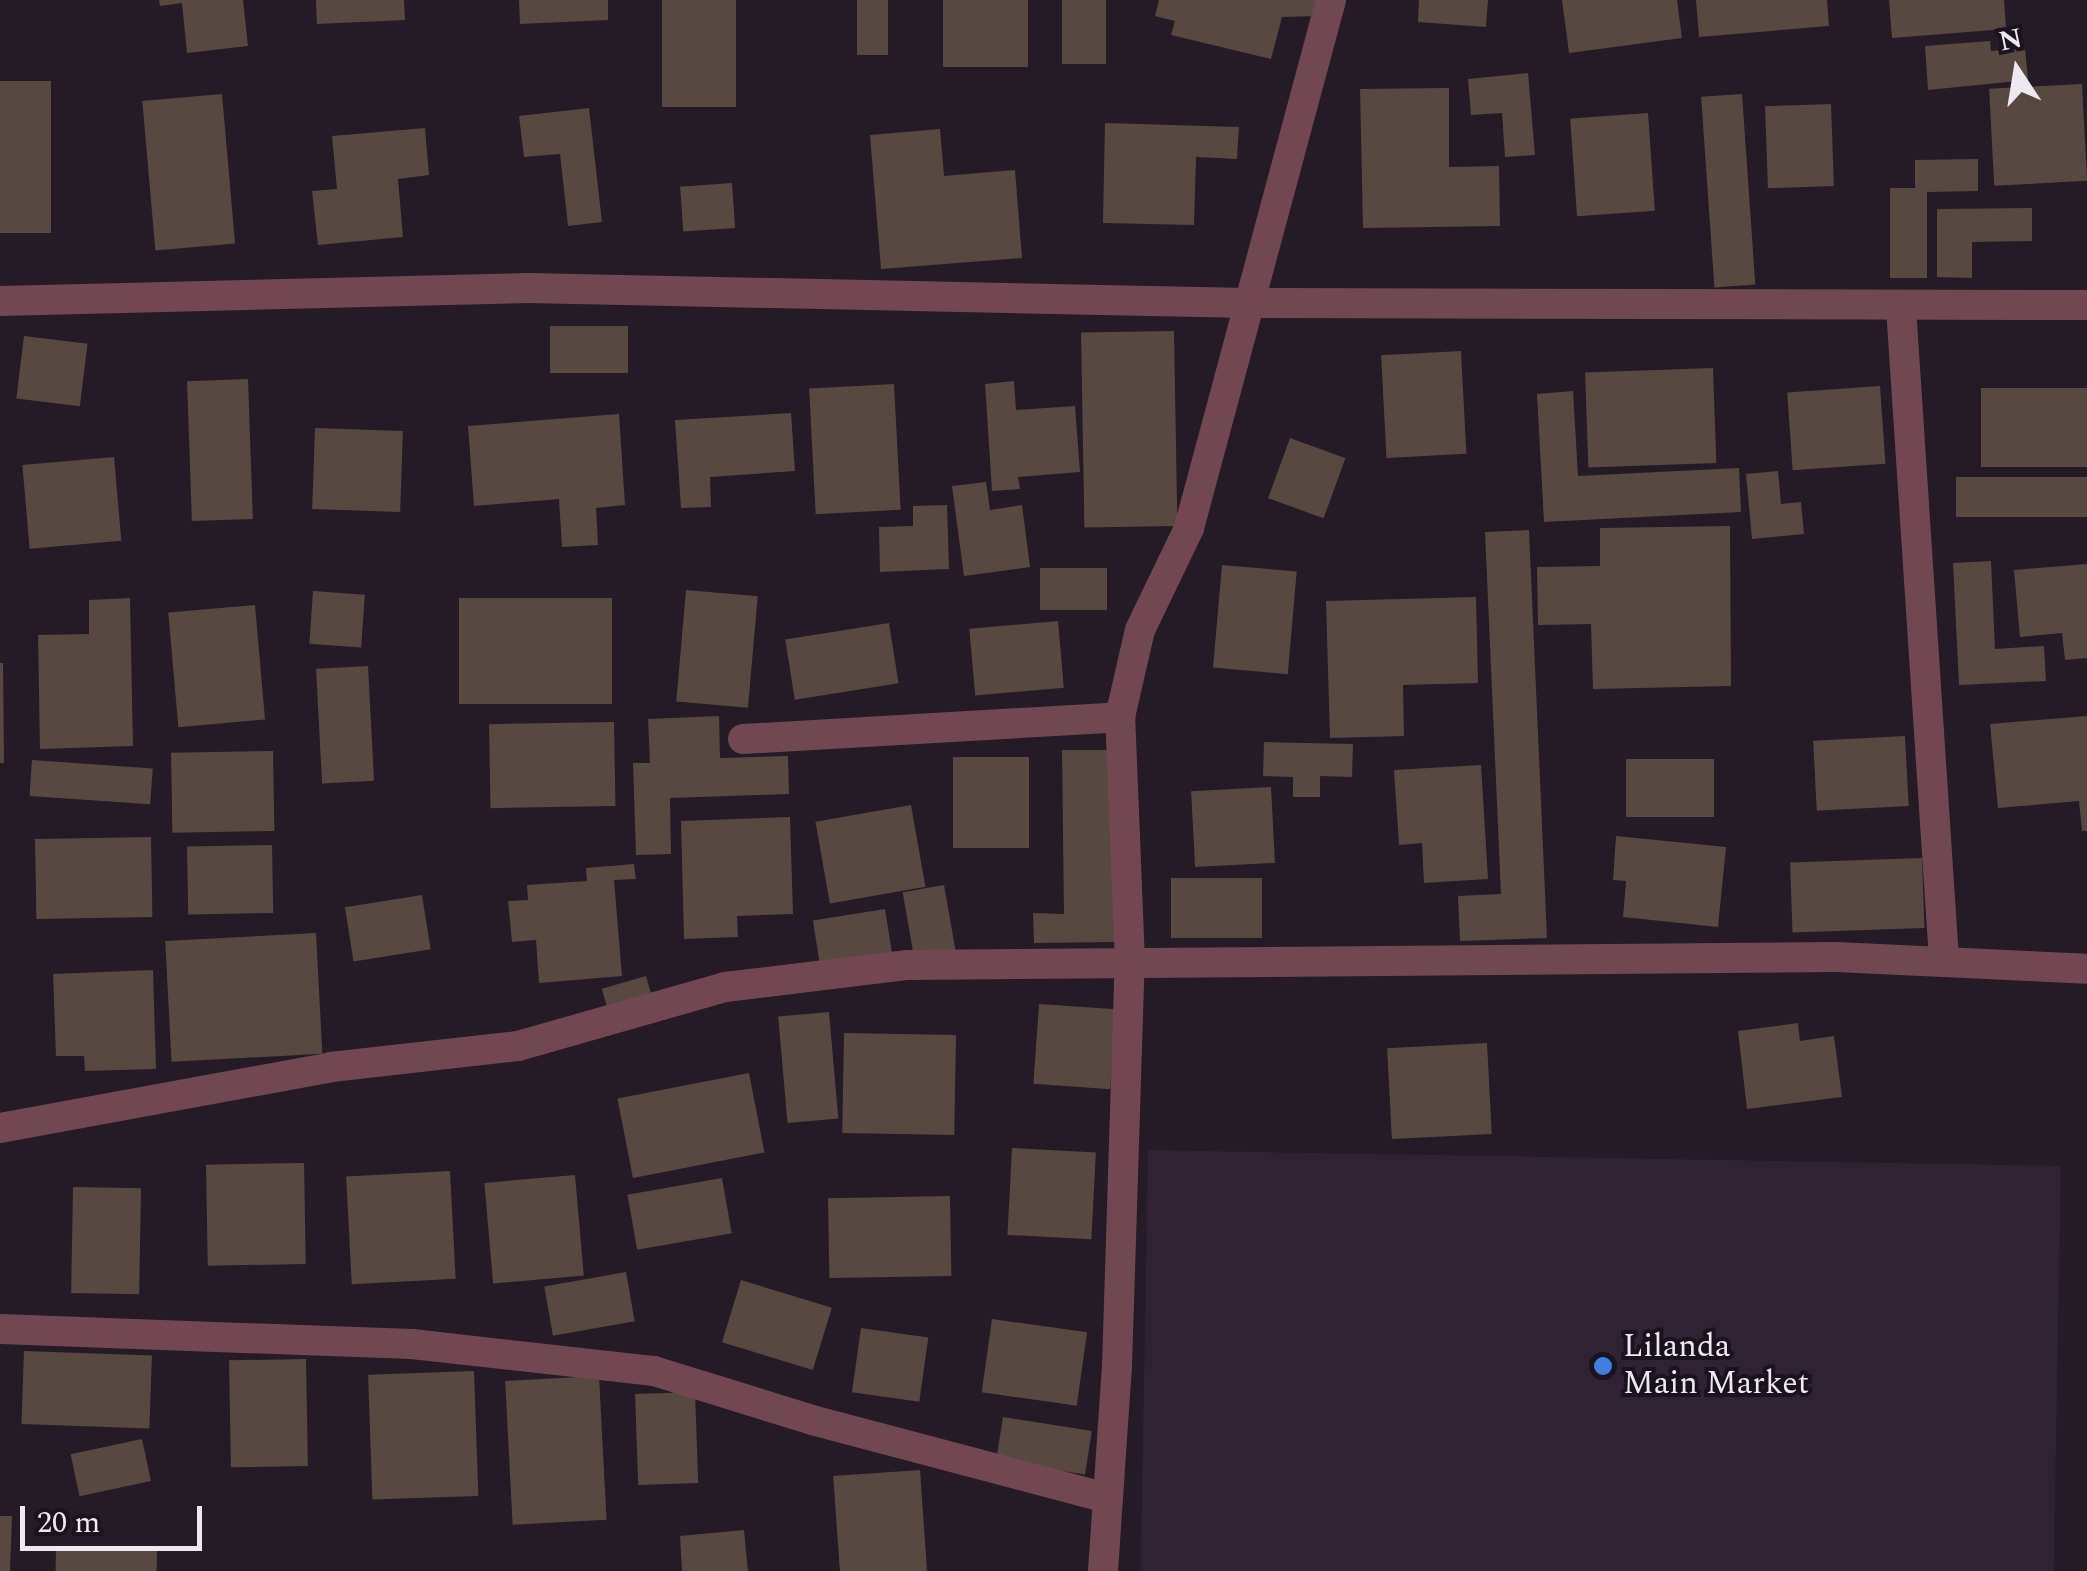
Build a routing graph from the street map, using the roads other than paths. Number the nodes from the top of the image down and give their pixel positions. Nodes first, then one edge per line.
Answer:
1 (1330, 0) edge
2 (0, 302) edge
3 (1249, 303) junction
4 (2087, 305) edge
5 (1900, 307) junction
6 (1120, 717) junction
7 (743, 739) dead end
8 (1944, 959) junction
9 (1130, 962) junction
10 (2087, 969) edge
11 (0, 1128) edge
12 (0, 1329) edge
13 (1108, 1498) junction
14 (1103, 1571) edge

1 - 3 street
2 - 3 street
3 - 5 street
3 - 6 street
4 - 5 street
5 - 8 street
6 - 7 street
6 - 9 street
8 - 9 street
8 - 10 street
9 - 11 street
9 - 13 street
12 - 13 street
13 - 14 street

